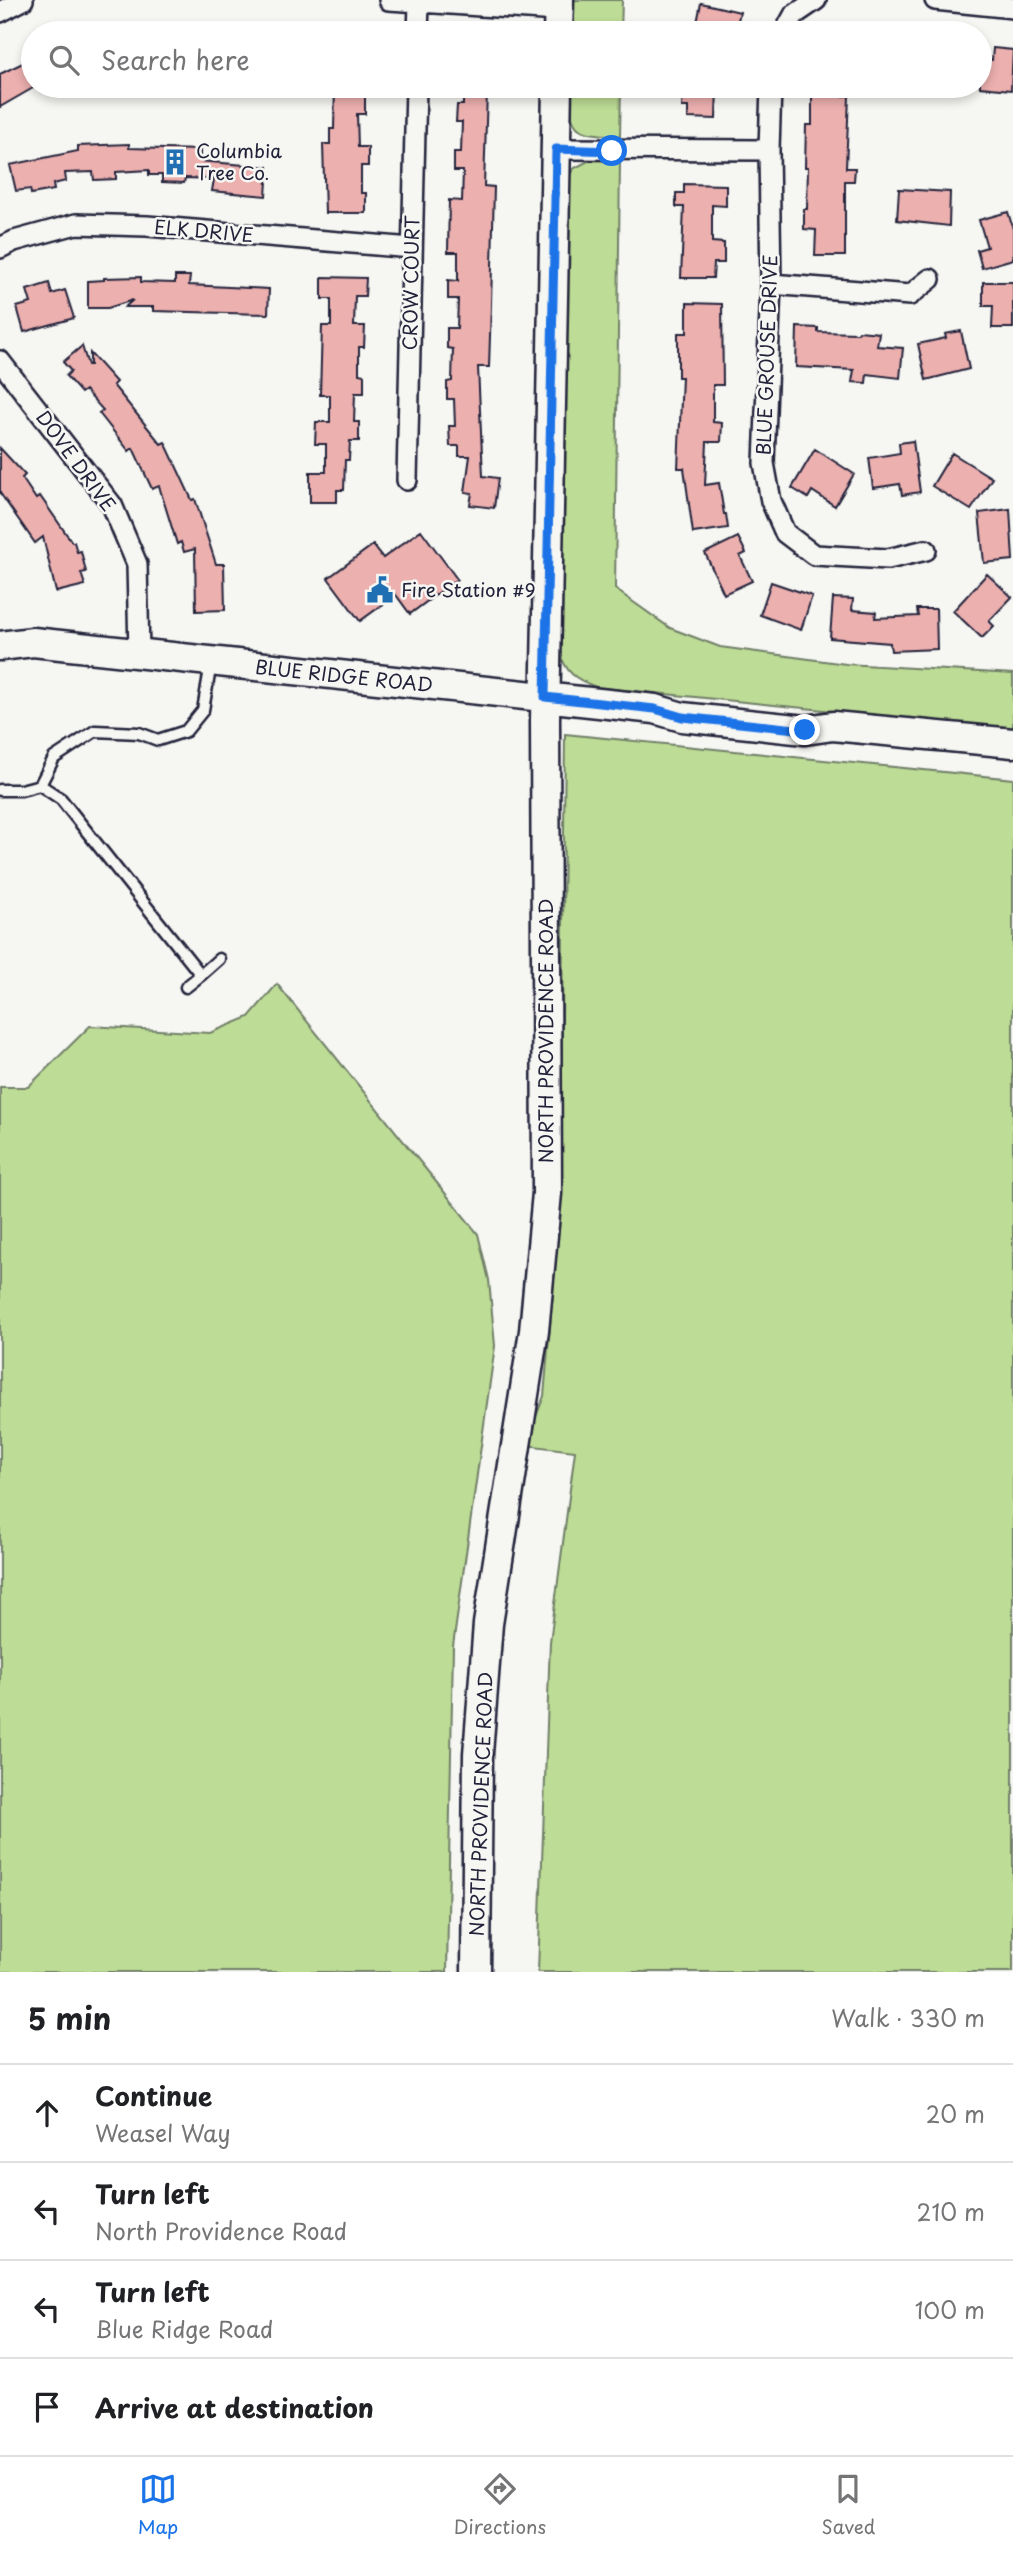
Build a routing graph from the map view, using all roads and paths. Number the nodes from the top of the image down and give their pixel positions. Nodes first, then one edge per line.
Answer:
1 (23, 0) edge
2 (389, 0) edge
3 (816, 0) edge
4 (935, 0) edge
5 (419, 4) junction
6 (1013, 8) edge
7 (0, 12) edge
8 (558, 15) edge
9 (418, 21) edge
10 (791, 21) edge
11 (416, 98) edge
12 (557, 98) edge
13 (771, 98) edge
14 (556, 149) junction
15 (769, 150) junction
16 (0, 248) edge
17 (412, 248) junction
18 (930, 279) dead end
19 (771, 284) junction
20 (0, 361) edge
21 (407, 480) dead end
22 (926, 551) dead end
23 (0, 629) edge
24 (33, 642) junction
25 (0, 646) edge
26 (139, 653) junction
27 (211, 662) junction
28 (545, 697) junction
29 (1013, 743) edge
30 (40, 785) junction
31 (0, 790) edge
32 (219, 959) dead end
33 (201, 975) junction
34 (186, 987) dead end
35 (476, 1972) edge

1 - 7 street
2 - 5 street
3 - 10 street
4 - 6 street
5 - 8 street
5 - 9 street
11 - 17 street, CROW COURT
12 - 14 street, NORTH PROVIDENCE ROAD
13 - 15 street, BLUE GROUSE DRIVE
14 - 15 street
14 - 28 street, NORTH PROVIDENCE ROAD
15 - 19 street, BLUE GROUSE DRIVE
16 - 17 street, ELK DRIVE
17 - 21 street, CROW COURT
18 - 19 street
19 - 22 street, BLUE GROUSE DRIVE
20 - 26 street, DOVE DRIVE
23 - 24 street, BLUE RIDGE ROAD
24 - 25 street, BLUE RIDGE ROAD
24 - 26 street, BLUE RIDGE ROAD
26 - 27 street, BLUE RIDGE ROAD
27 - 28 street, BLUE RIDGE ROAD
27 - 30 lane
28 - 29 street, BLUE RIDGE ROAD
28 - 35 street, NORTH PROVIDENCE ROAD
30 - 31 lane
30 - 33 lane
32 - 33 lane
33 - 34 lane

